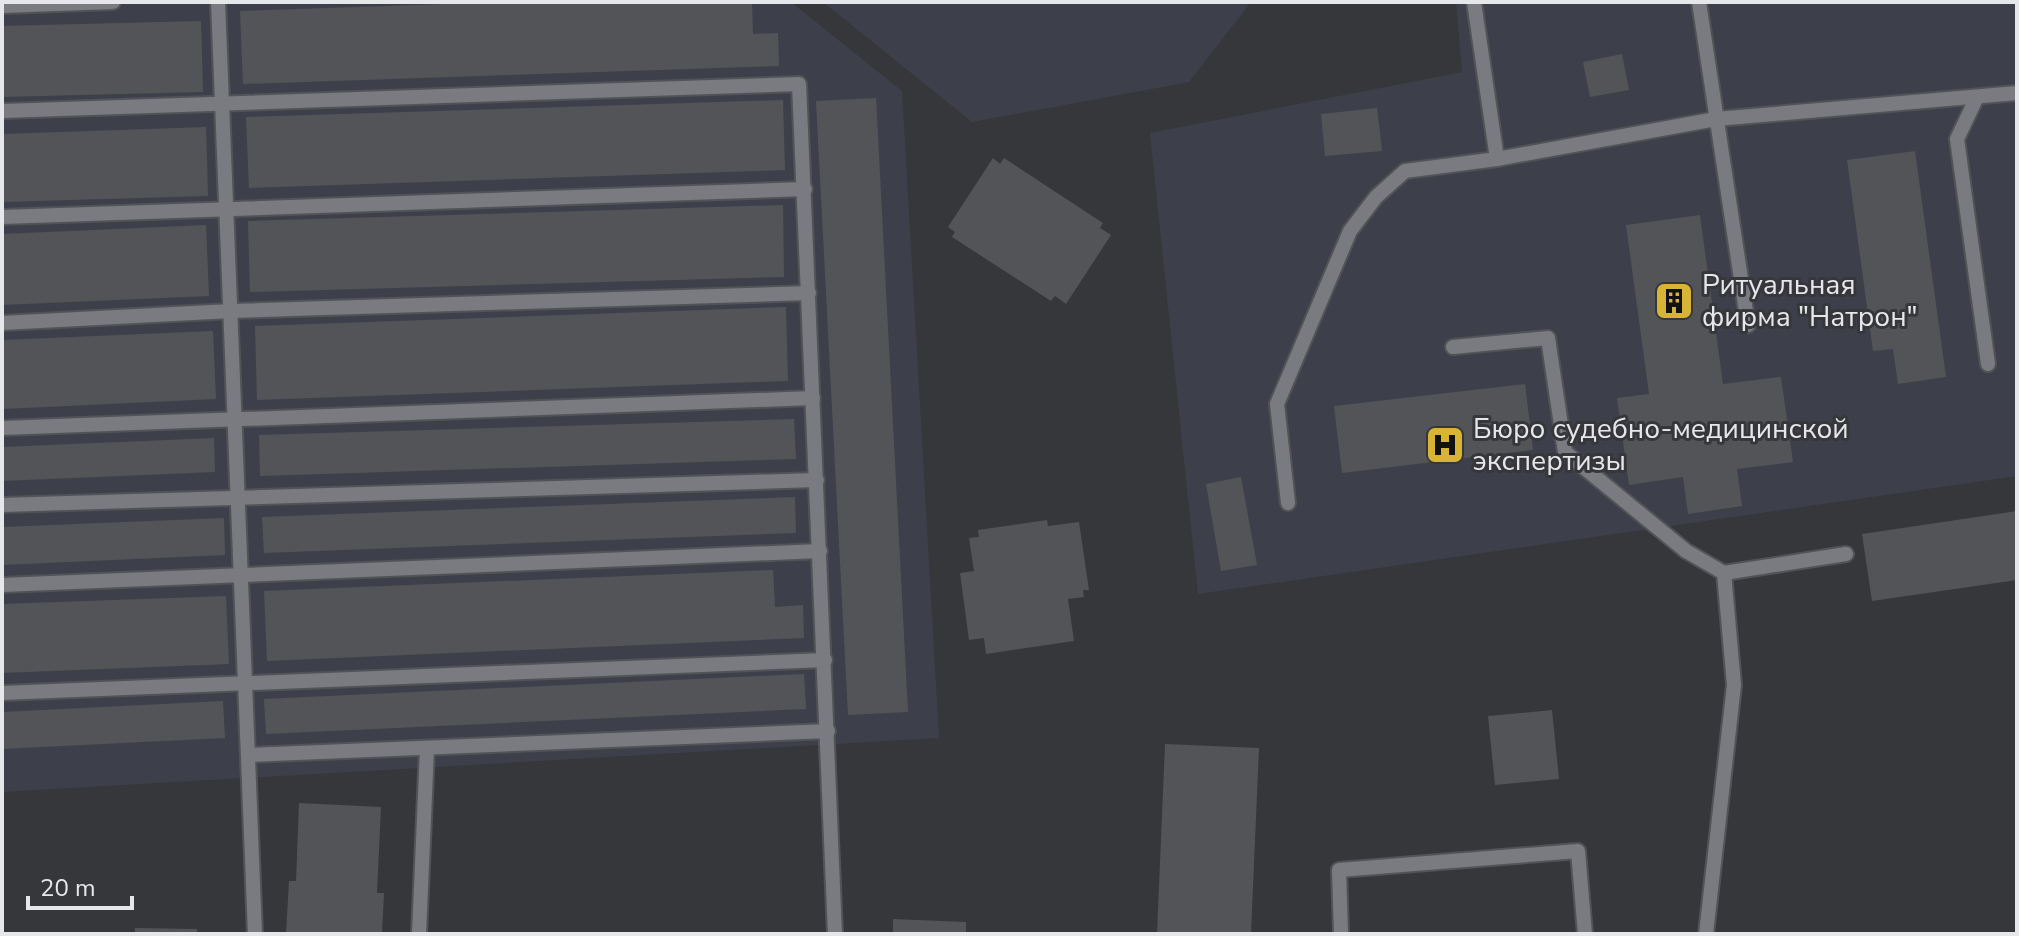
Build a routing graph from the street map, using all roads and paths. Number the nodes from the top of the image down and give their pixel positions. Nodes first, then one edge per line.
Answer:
1 (113, 2) edge
2 (218, 2) edge
3 (1474, 2) edge
4 (1699, 2) edge
5 (2, 6) edge
6 (2017, 93) edge
7 (1977, 97) junction
8 (222, 102) junction
9 (2, 111) edge
10 (1716, 119) junction
11 (1497, 159) junction
12 (805, 189) junction
13 (226, 207) junction
14 (2, 217) edge
15 (809, 293) junction
16 (231, 311) junction
17 (2, 323) edge
18 (1748, 325) dead end
19 (1453, 347) dead end
20 (1988, 364) dead end
21 (813, 398) junction
22 (235, 418) junction
23 (2, 428) edge
24 (817, 480) junction
25 (238, 496) junction
26 (1288, 503) dead end
27 (2, 505) edge
28 (820, 551) junction
29 (1846, 554) dead end
30 (1724, 573) junction
31 (242, 574) junction
32 (2, 585) edge
33 (825, 660) junction
34 (246, 683) junction
35 (2, 693) edge
36 (828, 731) junction
37 (427, 748) junction
38 (249, 755) junction
39 (255, 934) edge
40 (419, 934) edge
41 (835, 934) edge
42 (1341, 934) edge
43 (1585, 934) edge
44 (1706, 934) edge

1 - 5 lane
2 - 8 lane
3 - 11 lane
4 - 10 lane
6 - 7 lane
7 - 10 lane
7 - 20 lane
8 - 9 lane
8 - 12 lane
8 - 13 lane
10 - 11 lane
10 - 18 lane
11 - 26 lane
12 - 13 lane
12 - 15 lane
13 - 14 lane
13 - 16 lane
15 - 16 lane
15 - 21 lane
16 - 17 lane
16 - 22 lane
19 - 30 lane
21 - 22 lane
21 - 24 lane
22 - 23 lane
22 - 25 lane
24 - 25 lane
24 - 28 lane
25 - 27 lane
25 - 31 lane
28 - 31 lane
28 - 33 lane
29 - 30 lane
30 - 44 lane
31 - 32 lane
31 - 34 lane
33 - 34 lane
33 - 36 lane
34 - 35 lane
34 - 38 lane
36 - 37 lane
36 - 41 lane
37 - 38 lane
37 - 40 lane
38 - 39 lane
42 - 43 lane

